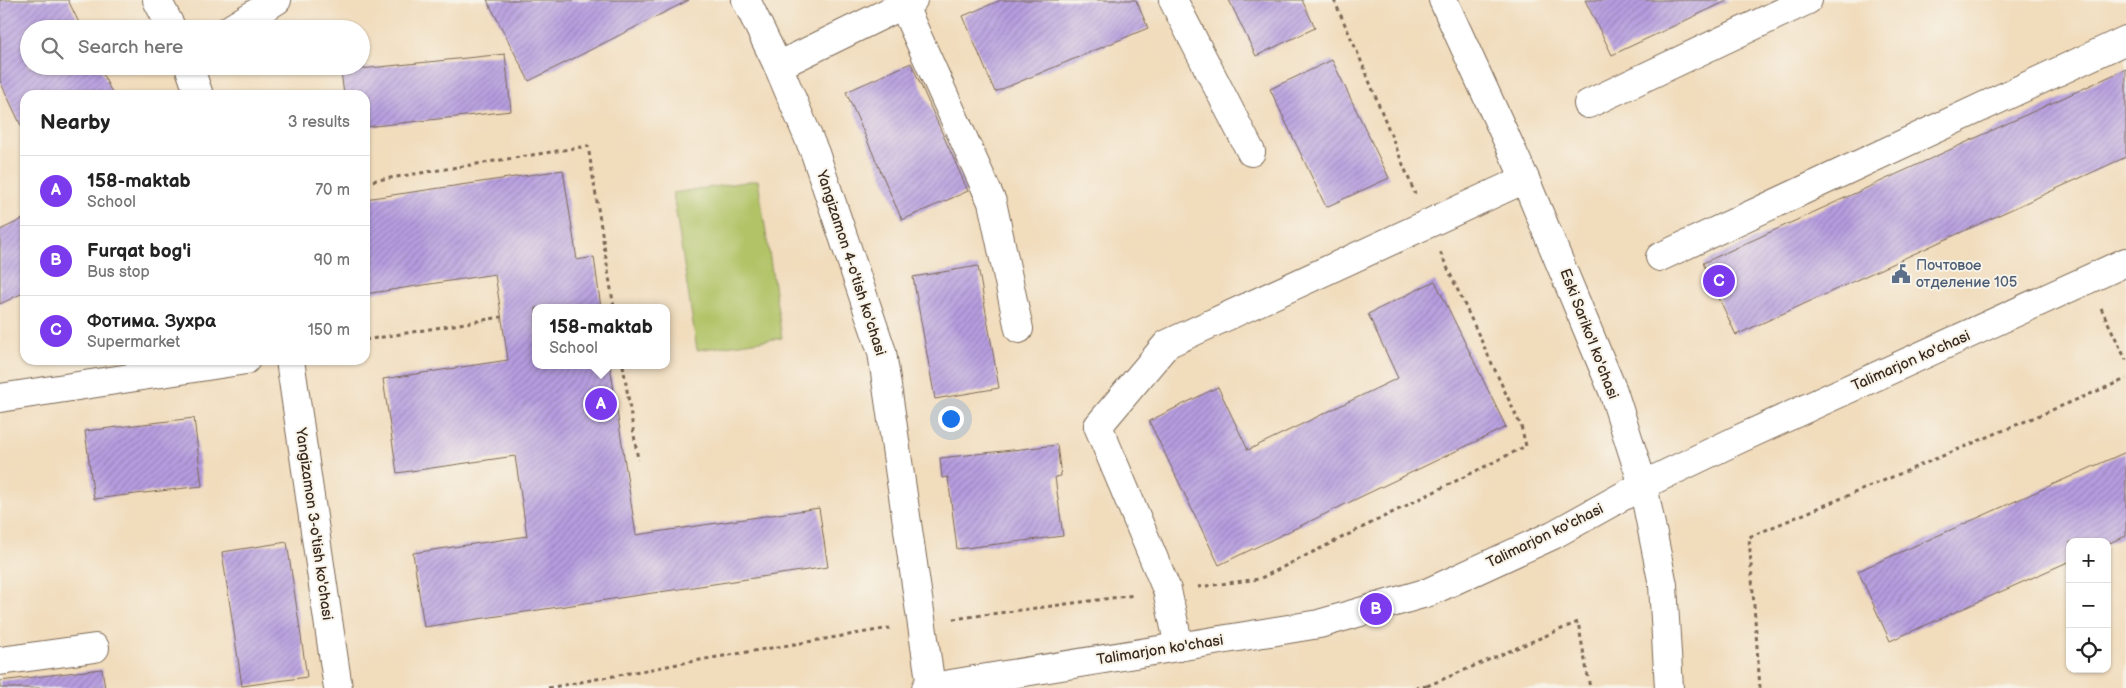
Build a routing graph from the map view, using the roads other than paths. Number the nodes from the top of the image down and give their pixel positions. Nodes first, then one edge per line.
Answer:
1 (157, 0) edge
2 (277, 0) edge
3 (746, 0) edge
4 (1173, 0) edge
5 (1443, 0) edge
6 (1808, 0) edge
7 (906, 2) edge
8 (167, 20) edge
9 (245, 20) edge
10 (2126, 40) edge
11 (778, 66) junction
12 (192, 75) edge
13 (197, 90) edge
14 (1588, 104) dead end
15 (1251, 152) dead end
16 (1526, 179) junction
17 (1660, 257) dead end
18 (2126, 262) edge
19 (1019, 329) dead end
20 (214, 365) edge
21 (291, 365) edge
22 (0, 398) edge
23 (1643, 485) junction
24 (1179, 647) junction
25 (95, 648) dead end
26 (0, 661) edge
27 (338, 688) edge
28 (928, 688) edge
29 (1669, 688) edge

1 - 8 street
2 - 9 street
3 - 11 street, Yangizamon 4-o'tish ko'chasi
4 - 15 street
5 - 16 street, Eski Sariko'l ko'chasi
6 - 14 street
7 - 11 street
7 - 19 street
10 - 17 street
11 - 28 street, Yangizamon 4-o'tish ko'chasi
12 - 13 street
16 - 23 street, Eski Sariko'l ko'chasi
16 - 24 street
18 - 23 street, Talimarjon ko'chasi
20 - 22 street
21 - 27 street, Yangizamon 3-o'tish ko'chasi
23 - 24 street, Talimarjon ko'chasi
23 - 29 street, Eski Sariko'l ko'chasi
24 - 28 street, Talimarjon ko'chasi
25 - 26 street

